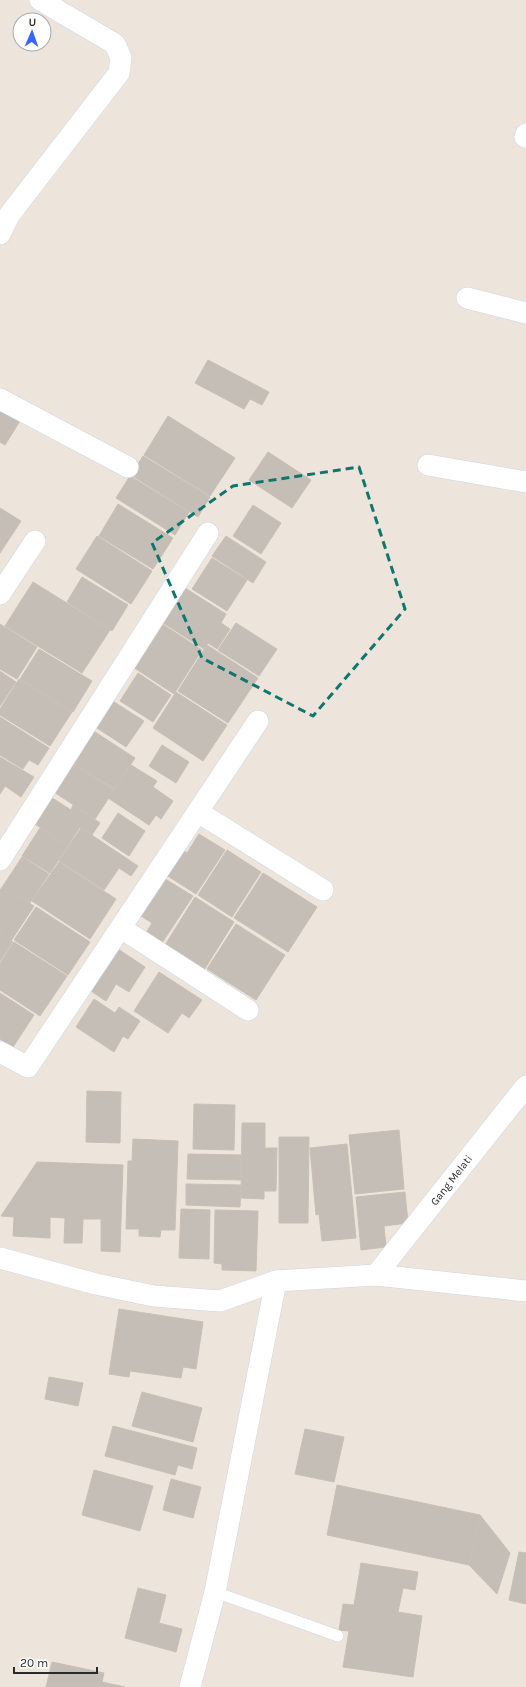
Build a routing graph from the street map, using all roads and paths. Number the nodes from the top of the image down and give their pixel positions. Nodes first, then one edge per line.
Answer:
1 (40, 0) edge
2 (5, 211) edge
3 (0, 234) edge
4 (467, 298) dead end
5 (526, 313) edge
6 (0, 399) edge
7 (428, 464) dead end
8 (128, 466) dead end
9 (526, 482) edge
10 (208, 533) dead end
11 (34, 541) dead end
12 (0, 594) edge
13 (258, 721) dead end
14 (198, 812) junction
15 (0, 860) edge
16 (323, 890) dead end
17 (121, 928) junction
18 (248, 1010) dead end
19 (0, 1052) edge
20 (526, 1086) edge
21 (0, 1258) edge
22 (376, 1275) junction
23 (276, 1281) junction
24 (526, 1291) edge
25 (215, 1592) junction
26 (338, 1636) dead end
27 (190, 1687) edge

1 - 2 street
2 - 3 street
4 - 5 street
6 - 8 street
7 - 9 street
10 - 15 street
11 - 12 street
13 - 14 street
14 - 16 street
14 - 17 street
17 - 18 street
17 - 19 street
20 - 22 street, Gang Melati
21 - 23 street
22 - 23 street
22 - 24 street
23 - 25 street
25 - 26 lane
25 - 27 street

